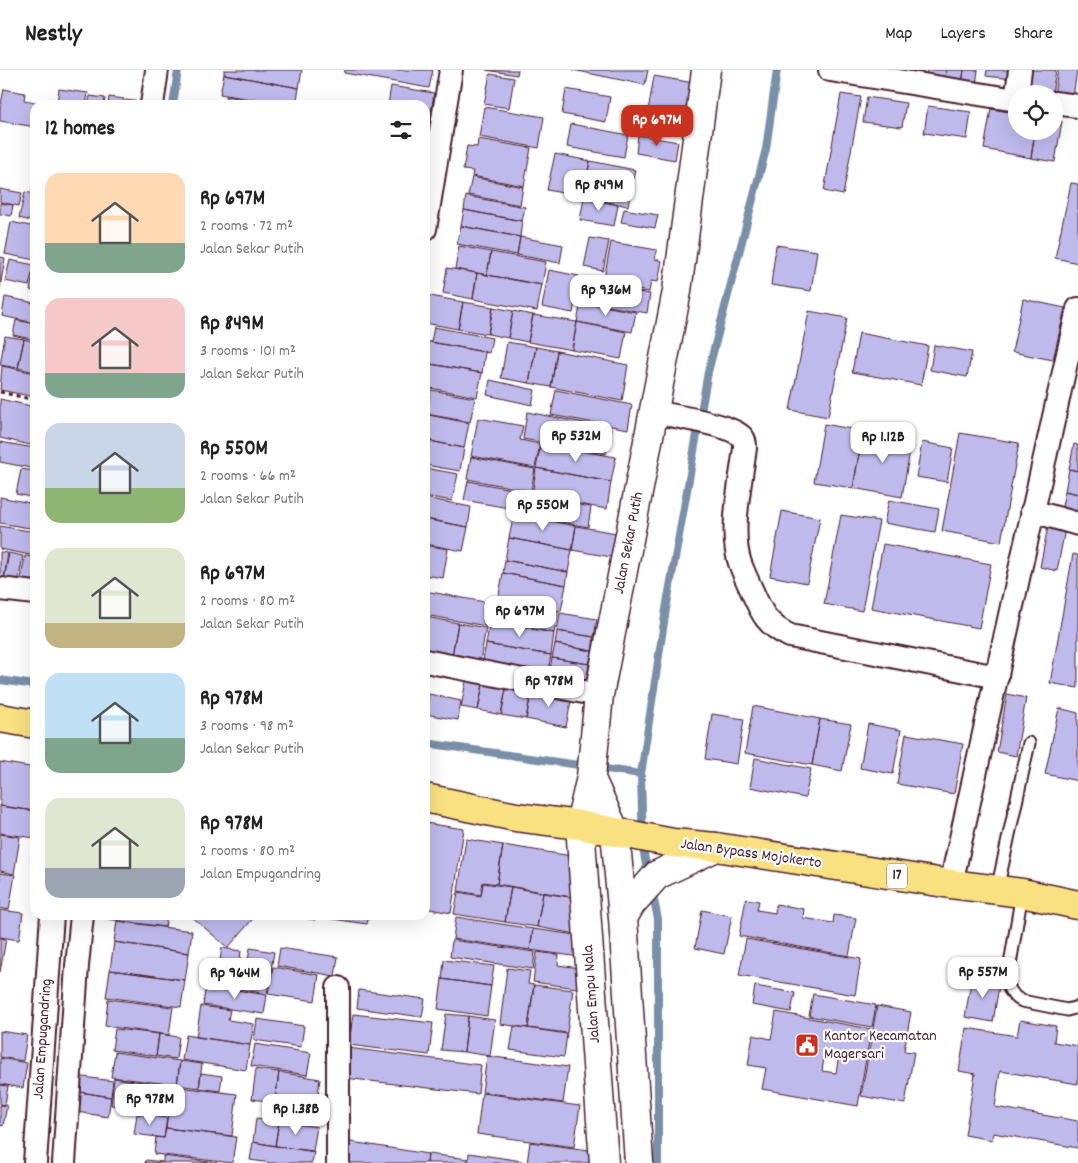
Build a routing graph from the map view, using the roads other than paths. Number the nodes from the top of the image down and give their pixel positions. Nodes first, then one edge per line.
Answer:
1 (157, 70) edge
2 (451, 70) edge
3 (706, 70) edge
4 (830, 70) edge
5 (1020, 70) edge
6 (1018, 85) edge
7 (1008, 99) edge
8 (153, 100) edge
9 (1063, 104) edge
10 (1078, 106) edge
11 (430, 198) edge
12 (1078, 309) edge
13 (654, 412) junction
14 (1032, 511) junction
15 (1078, 524) edge
16 (0, 588) edge
17 (30, 593) edge
18 (430, 663) edge
19 (997, 677) junction
20 (599, 695) junction
21 (0, 718) edge
22 (30, 723) edge
23 (1028, 743) dead end
24 (592, 770) junction
25 (430, 799) edge
26 (580, 824) junction
27 (636, 836) junction
28 (716, 847) junction
29 (951, 884) junction
30 (1010, 892) junction
31 (1078, 905) edge
32 (627, 911) junction
33 (53, 920) edge
34 (80, 920) edge
35 (62, 966) junction
36 (338, 988) dead end
37 (1078, 1008) edge
38 (35, 1163) edge
39 (64, 1163) edge
40 (338, 1163) edge
41 (604, 1163) edge
42 (639, 1163) edge

1 - 8 street
2 - 11 street
3 - 13 street, Jalan Sekar Putih
4 - 7 street
5 - 6 street
9 - 10 street
12 - 14 street
13 - 19 street
13 - 20 street, Jalan Sekar Putih
14 - 15 street
14 - 19 street
16 - 17 street
18 - 20 street
19 - 29 street
20 - 24 street, Jalan Sekar Putih
21 - 22 highway
23 - 30 lane
24 - 26 street, Jalan Sekar Putih
24 - 27 street, Jalan Sekar Putih
25 - 26 highway, Jalan Bypass Mojokerto / 17
26 - 27 highway, Jalan Bypass Mojokerto / 17
26 - 41 street, Jalan Empu Nala
27 - 28 highway, Jalan Bypass Mojokerto / 17
27 - 32 street
28 - 29 highway, Jalan Bypass Mojokerto / 17
28 - 32 street
29 - 30 highway, Jalan Bypass Mojokerto / 17
30 - 31 highway, Jalan Bypass Mojokerto / 17
30 - 37 lane
32 - 42 street
33 - 35 street, Jalan Empugandring
34 - 35 street
35 - 38 street, Jalan Empugandring
35 - 39 street
36 - 40 street

